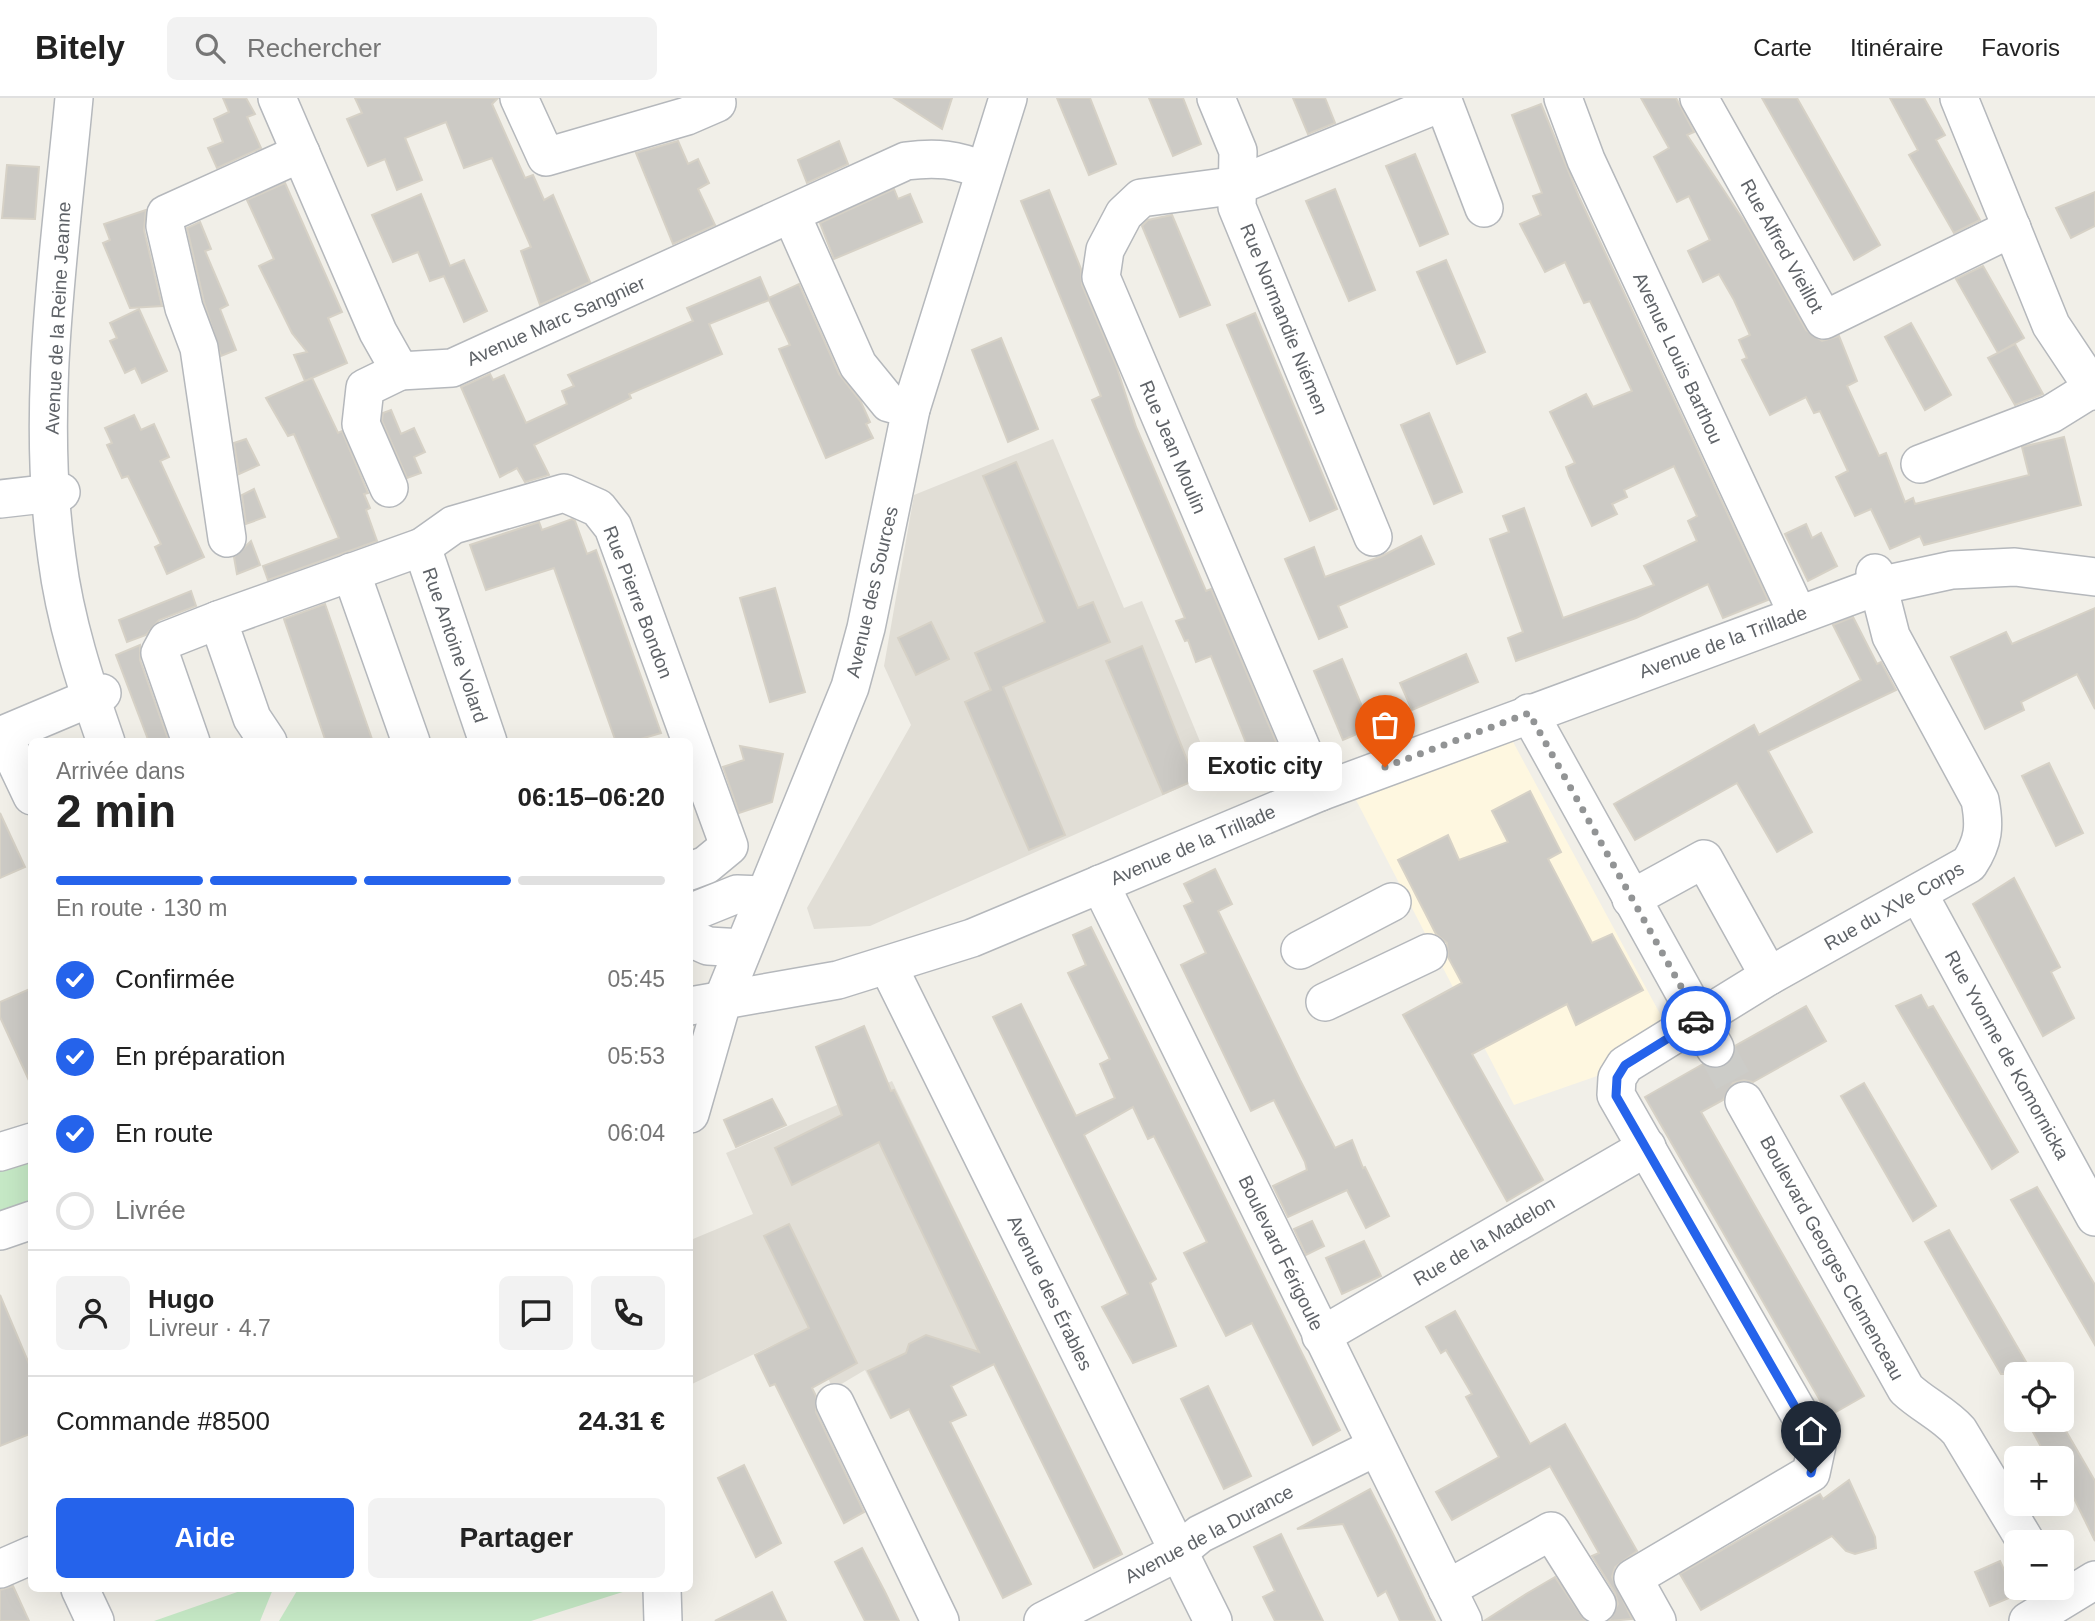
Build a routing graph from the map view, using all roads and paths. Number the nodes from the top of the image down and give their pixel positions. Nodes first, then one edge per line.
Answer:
1 (74, 98) edge
2 (278, 98) edge
3 (519, 98) edge
4 (1008, 98) edge
5 (1216, 98) edge
6 (1563, 98) edge
7 (1699, 98) edge
8 (1959, 98) edge
9 (1442, 100) edge
10 (717, 103) dead end
11 (301, 153) junction
12 (984, 171) junction
13 (1239, 185) junction
14 (1484, 208) dead end
15 (792, 215) junction
16 (2012, 228) junction
17 (400, 371) junction
18 (2094, 390) edge
19 (911, 409) junction
20 (1920, 464) dead end
21 (388, 488) dead end
22 (56, 492) junction
23 (0, 499) edge
24 (1373, 537) dead end
25 (228, 538) dead end
26 (422, 547) junction
27 (351, 572) junction
28 (2095, 577) edge
29 (1876, 580) junction
30 (1798, 615) junction
31 (218, 620) junction
32 (96, 696) junction
33 (1529, 713) junction
34 (2, 736) edge
35 (106, 738) edge
36 (190, 738) edge
37 (261, 738) edge
38 (410, 738) edge
39 (487, 738) edge
40 (689, 738) edge
41 (693, 748) edge
42 (28, 788) edge
43 (1320, 792) junction
44 (729, 846) junction
45 (781, 850) junction
46 (693, 870) edge
47 (1100, 884) junction
48 (1918, 893) junction
49 (764, 895) junction
50 (1631, 899) junction
51 (1392, 902) dead end
52 (693, 912) edge
53 (693, 939) edge
54 (743, 948) junction
55 (1300, 950) dead end
56 (1428, 953) dead end
57 (888, 966) junction
58 (1769, 976) junction
59 (1325, 1002) dead end
60 (706, 1003) edge
61 (1707, 1034) junction
62 (693, 1093) edge
63 (1744, 1101) tunnel mouth
64 (28, 1143) edge
65 (1647, 1147) junction
66 (0, 1152) edge
67 (2095, 1217) edge
68 (28, 1221) edge
69 (0, 1231) edge
70 (1321, 1336) junction
71 (835, 1403) dead end
72 (1376, 1447) junction
73 (2019, 1530) edge
74 (1178, 1552) junction
75 (28, 1557) edge
76 (0, 1569) edge
77 (2095, 1580) edge
78 (1447, 1589) junction
79 (81, 1592) edge
80 (662, 1592) edge
81 (1597, 1604) dead end
82 (2042, 1610) edge
83 (95, 1621) edge
84 (663, 1621) edge
85 (940, 1621) edge
86 (1043, 1621) edge
87 (1213, 1621) edge
88 (1463, 1621) edge
89 (1657, 1621) edge

1 - 22 street, Avenue de la Reine Jeanne
2 - 11 street
3 - 10 street
4 - 12 street, Avenue des Sources
5 - 13 street, Rue Normandie Niémen
6 - 30 street, Avenue Louis Barthou
7 - 16 street, Rue Alfred Vieillot
8 - 16 street
9 - 13 street, Rue Jean Moulin
9 - 14 street
11 - 17 street
11 - 25 street
12 - 15 street, Avenue Marc Sangnier
12 - 19 street, Avenue des Sources
13 - 24 street, Rue Normandie Niémen
13 - 43 street, Rue Jean Moulin
15 - 17 street, Avenue Marc Sangnier
15 - 19 street
16 - 18 street
17 - 21 street
18 - 20 street
19 - 45 street, Avenue des Sources
22 - 23 street
22 - 32 street, Avenue de la Reine Jeanne
26 - 27 street, Rue Pierre Bondon
26 - 39 street, Rue Antoine Volard
26 - 40 street, Rue Pierre Bondon
27 - 31 street, Rue Pierre Bondon
27 - 38 street
28 - 29 street, Avenue de la Trillade
29 - 30 street, Avenue de la Trillade
29 - 48 street, Rue du XVe Corps
30 - 33 street, Avenue de la Trillade
31 - 36 street, Rue Pierre Bondon
31 - 37 street
32 - 34 street
32 - 35 street, Avenue de la Reine Jeanne
33 - 43 street, Avenue de la Trillade
33 - 50 street
34 - 42 street
41 - 44 street, Rue Pierre Bondon
43 - 47 street, Avenue de la Trillade
44 - 45 street
44 - 46 street
45 - 49 street, Avenue des Sources
47 - 57 street, Avenue de la Trillade
47 - 70 street, Boulevard Férigoule
48 - 58 street, Rue du XVe Corps
48 - 67 street, Rue Yvonne de Komornicka
49 - 52 street
49 - 54 street, Avenue des Sources
50 - 58 street
50 - 61 street
51 - 55 street
53 - 54 street
54 - 60 street, Avenue des Sources
56 - 59 street
57 - 60 street, Avenue de la Trillade
57 - 74 street, Avenue des Érables
58 - 61 street, Rue du XVe Corps
60 - 62 street, Avenue des Sources
61 - 65 street, Rue du XVe Corps
63 - 73 street, Boulevard Georges Clemenceau
64 - 66 street
65 - 70 street, Rue de la Madelon
65 - 89 street, Rue du XVe Corps
68 - 69 street
70 - 72 street, Boulevard Férigoule
71 - 85 street
72 - 74 street, Avenue de la Durance
72 - 78 street, Boulevard Férigoule
74 - 86 street, Avenue de la Durance
74 - 87 street, Avenue des Érables
75 - 76 street
77 - 82 street
78 - 81 street
78 - 88 street, Boulevard Férigoule
79 - 83 street
80 - 84 street

